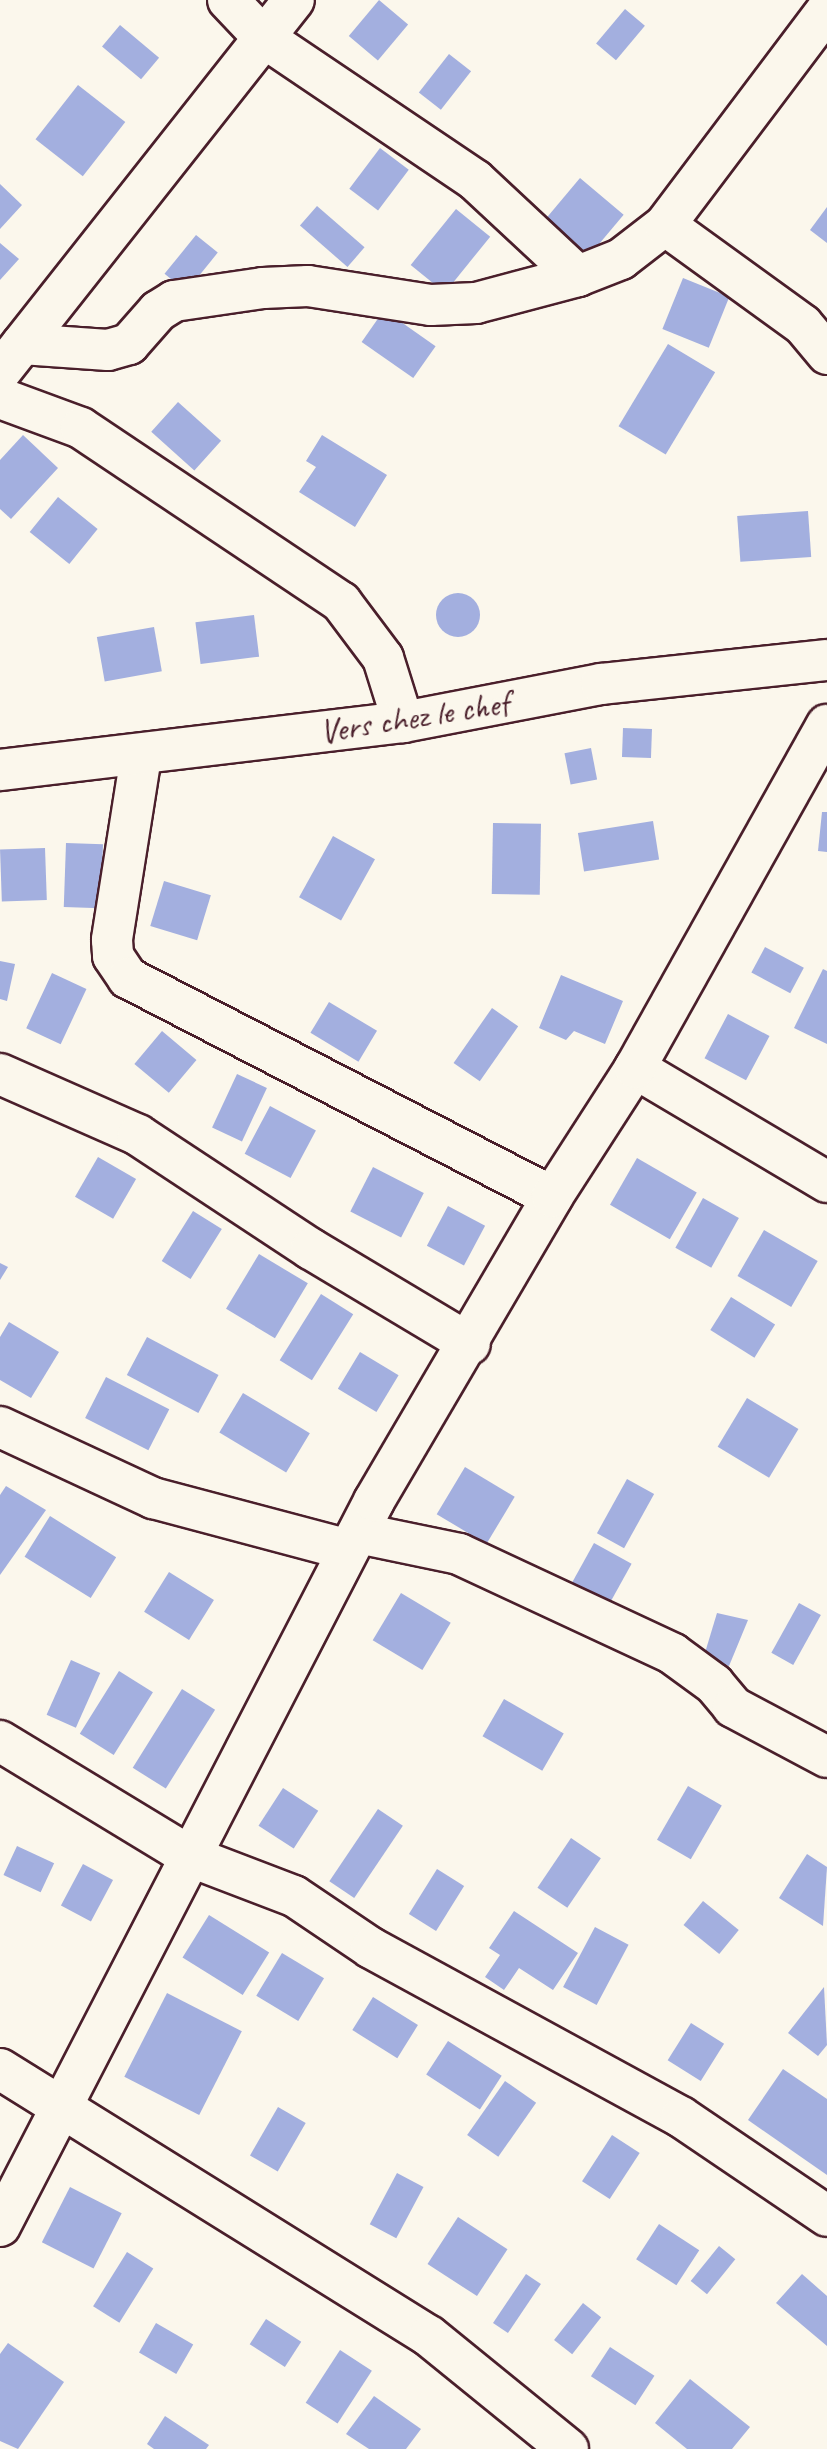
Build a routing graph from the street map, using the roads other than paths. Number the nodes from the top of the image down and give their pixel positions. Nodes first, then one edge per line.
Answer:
1 (228, 0) edge
2 (294, 0) edge
3 (827, 10) edge
4 (263, 37) junction
5 (665, 225) junction
6 (578, 276) junction
7 (827, 354) edge
8 (11, 358) edge
9 (0, 398) edge
10 (827, 660) edge
11 (403, 722) junction
12 (827, 725) edge
13 (141, 756) junction
14 (0, 770) edge
15 (635, 1068) junction
16 (0, 1074) edge
17 (827, 1182) edge
18 (552, 1197) junction
19 (470, 1344) junction
20 (0, 1427) edge
21 (353, 1541) junction
22 (0, 1741) edge
23 (827, 1757) edge
24 (189, 1856) junction
25 (0, 2069) edge
26 (62, 2104) junction
27 (827, 2216) edge
28 (0, 2226) edge
29 (568, 2449) edge

1 - 4 street
2 - 4 street
3 - 5 street
4 - 6 street
4 - 8 street
5 - 6 street
5 - 7 street
6 - 8 street
9 - 11 street
10 - 11 street, Vers chez le chef
11 - 13 street, Vers chez le chef
12 - 15 street
13 - 14 street, Vers chez le chef
13 - 18 street
15 - 17 street
15 - 18 street
16 - 19 street
18 - 19 street
19 - 21 street
20 - 21 street
21 - 23 street
21 - 24 street
22 - 24 street
24 - 26 street
24 - 27 street
25 - 26 street
26 - 28 street
26 - 29 street

